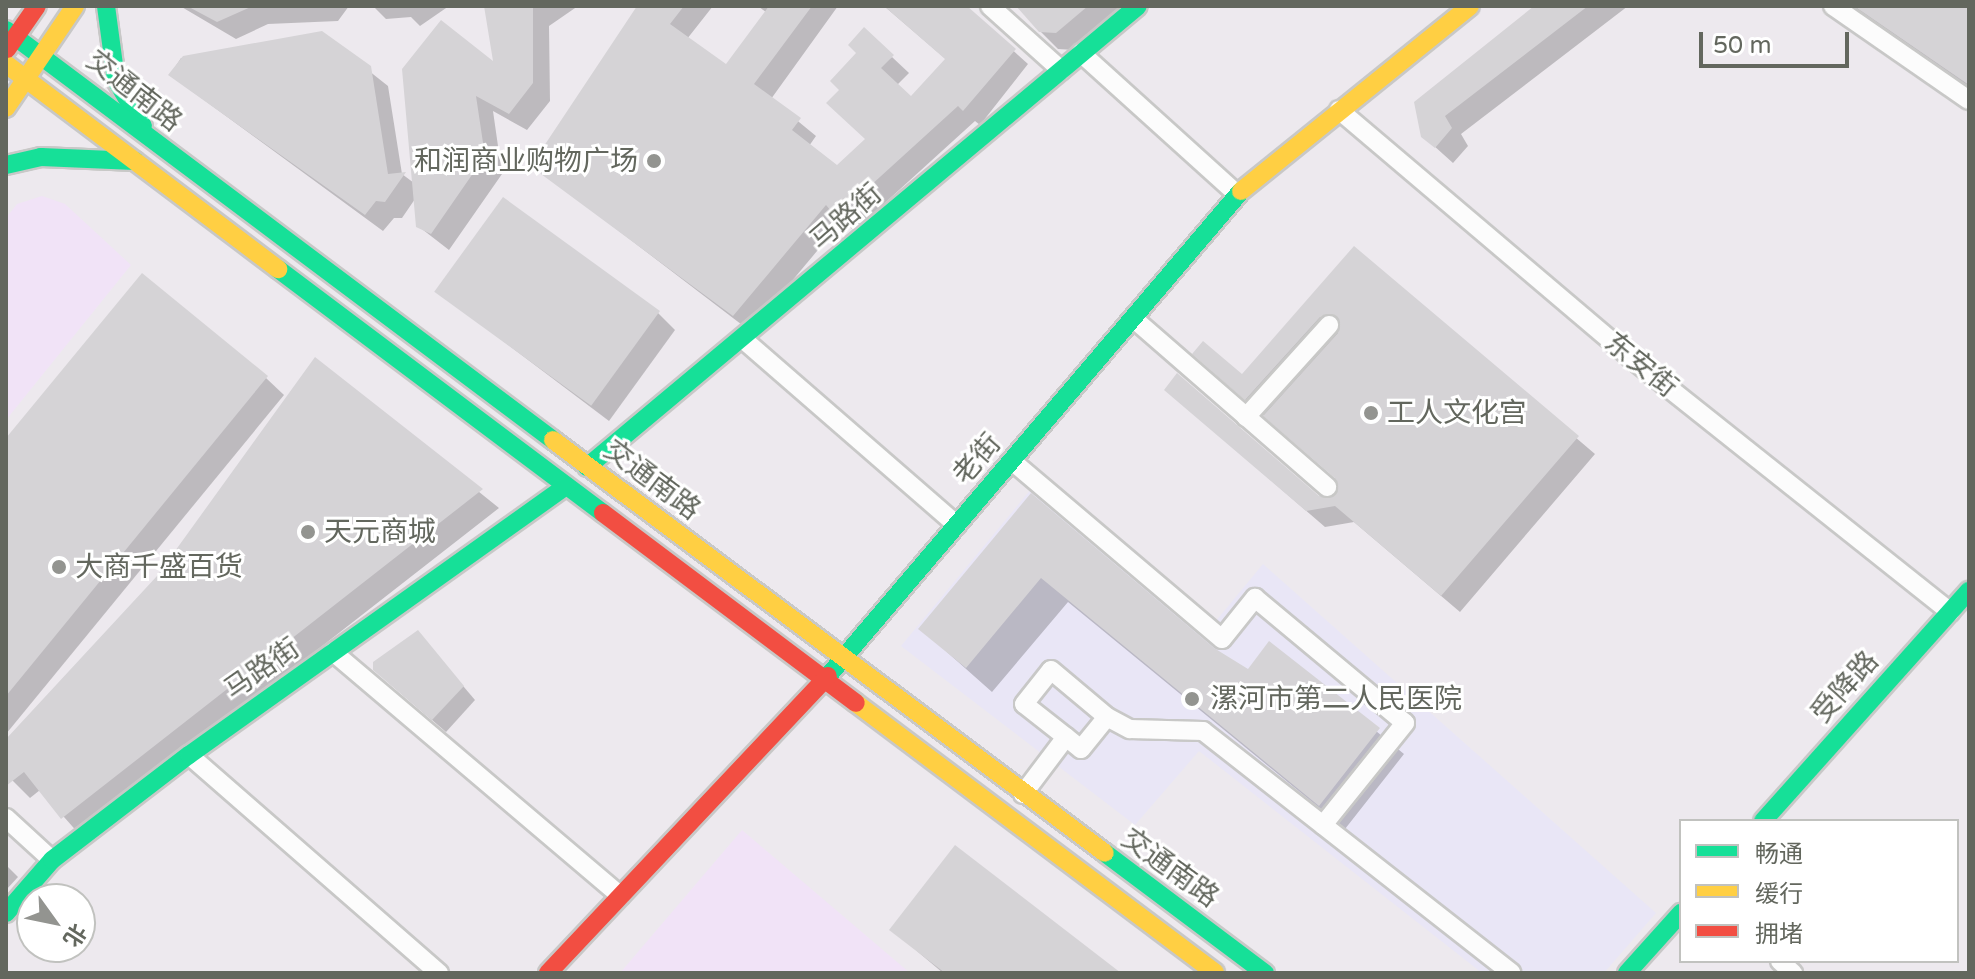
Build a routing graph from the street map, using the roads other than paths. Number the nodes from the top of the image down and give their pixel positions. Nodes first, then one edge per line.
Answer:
1 (37, 6) edge
2 (75, 6) edge
3 (106, 6) edge
4 (990, 6) edge
5 (1138, 6) edge
6 (1470, 6) edge
7 (1833, 6) edge
8 (9, 39) edge
9 (1081, 53) junction
10 (42, 56) junction
11 (6, 64) edge
12 (1061, 70) junction
13 (27, 80) junction
14 (1969, 100) edge
15 (6, 108) edge
16 (1339, 110) junction
17 (151, 140) junction
18 (135, 161) junction
19 (6, 165) edge
20 (1237, 194) junction
21 (1134, 319) junction
22 (1329, 325) dead end
23 (744, 340) junction
24 (1246, 417) junction
25 (1012, 461) junction
26 (587, 467) junction
27 (565, 487) junction
28 (1327, 487) dead end
29 (957, 525) junction
30 (1969, 591) edge
31 (1950, 612) junction
32 (333, 652) junction
33 (843, 658) junction
34 (825, 680) junction
35 (1107, 717) junction
36 (1066, 737) junction
37 (189, 755) junction
38 (1023, 794) junction
39 (6, 818) edge
40 (1765, 819) edge
41 (1323, 825) junction
42 (52, 860) junction
43 (621, 896) junction
44 (6, 913) edge
45 (1679, 915) edge
46 (439, 973) edge
47 (548, 973) edge
48 (1215, 973) edge
49 (1265, 973) edge
50 (1512, 973) edge
51 (1627, 973) edge

1 - 8 main road
2 - 10 main road
3 - 17 main road
4 - 12 street
5 - 9 main road, 马路街
6 - 16 main road, 老街
7 - 14 street
8 - 10 main road, 交通南路
9 - 12 main road, 马路街
9 - 20 street
10 - 13 main road
10 - 17 main road, 交通南路
11 - 13 main road, 交通南路
12 - 23 main road, 马路街
13 - 15 main road
13 - 18 main road, 交通南路
16 - 20 main road, 老街
16 - 31 street, 东安街
17 - 26 main road, 交通南路
18 - 19 main road
18 - 27 main road, 交通南路
20 - 21 main road, 老街
21 - 24 street
21 - 25 main road, 老街
22 - 24 street
23 - 26 main road, 马路街
23 - 29 street
24 - 28 street
25 - 29 main road, 老街
25 - 41 street
26 - 33 main road, 交通南路
27 - 32 main road, 马路街
27 - 34 main road, 交通南路
29 - 33 main road, 老街
30 - 31 main road, 受降路
31 - 40 main road, 受降路
32 - 37 main road, 马路街
32 - 43 street
33 - 34 main road, 老街
33 - 38 main road, 交通南路
34 - 43 main road, 老街
34 - 48 main road, 交通南路
35 - 36 street
35 - 36 street
35 - 41 street
36 - 38 street
37 - 42 main road, 马路街
37 - 46 street
38 - 49 main road, 交通南路
39 - 42 street
41 - 50 street
42 - 44 main road, 马路街
43 - 47 main road, 老街
45 - 51 main road

